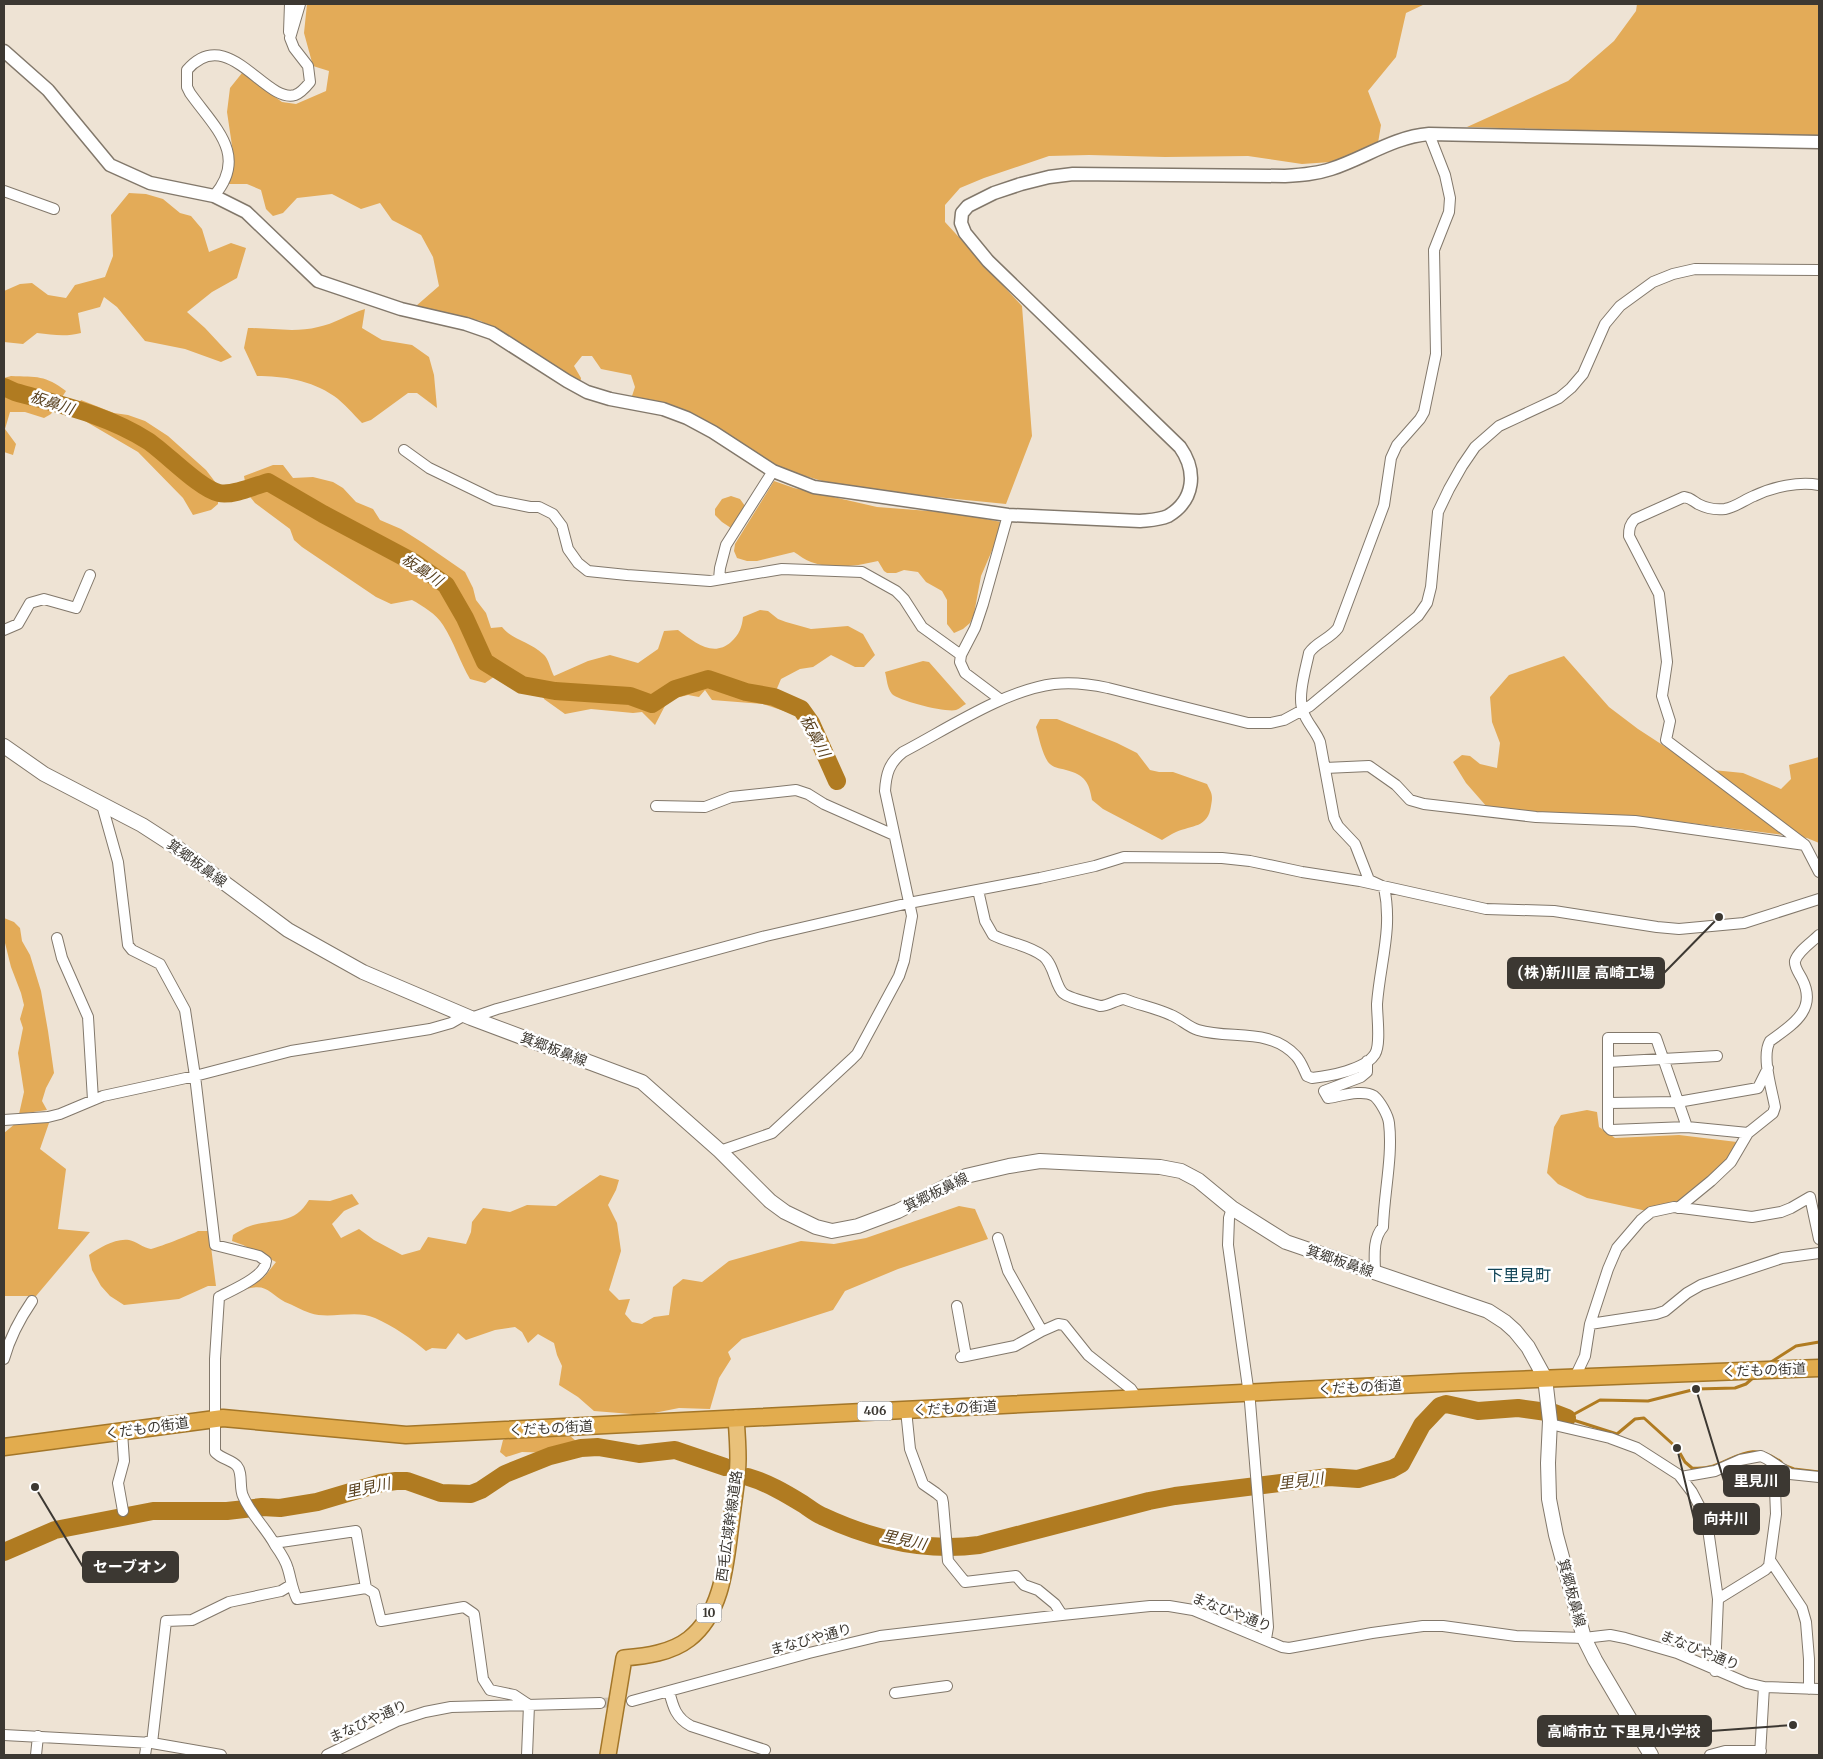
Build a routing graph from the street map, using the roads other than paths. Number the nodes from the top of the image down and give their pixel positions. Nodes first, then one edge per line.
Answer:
1 (290, 4) edge
2 (300, 4) edge
3 (290, 38) junction
4 (5, 54) edge
5 (1429, 134) junction
6 (1819, 142) edge
7 (4, 191) edge
8 (214, 196) junction
9 (54, 209) dead end
10 (1819, 270) edge
11 (404, 450) dead end
12 (773, 471) junction
13 (1819, 485) edge
14 (1008, 515) junction
15 (90, 575) dead end
16 (719, 579) junction
17 (4, 630) edge
18 (962, 655) junction
19 (1001, 700) junction
20 (1302, 711) junction
21 (4, 746) edge
22 (1325, 768) junction
23 (102, 805) junction
24 (656, 806) dead end
25 (894, 834) junction
26 (1805, 845) junction
27 (1819, 872) edge
28 (1384, 887) junction
29 (978, 890) junction
30 (1819, 899) edge
31 (909, 903) junction
32 (1819, 935) edge
33 (57, 938) dead end
34 (468, 1016) junction
35 (1717, 1056) dead end
36 (1663, 1060) junction
37 (1367, 1061) junction
38 (1608, 1062) junction
39 (1768, 1068) junction
40 (195, 1076) junction
41 (93, 1100) junction
42 (1678, 1102) junction
43 (1608, 1103) junction
44 (4, 1120) edge
45 (1687, 1127) junction
46 (1748, 1133) junction
47 (720, 1151) junction
48 (1232, 1208) junction
49 (1678, 1208) junction
50 (998, 1238) dead end
51 (1819, 1239) edge
52 (1819, 1253) edge
53 (1375, 1274) junction
54 (32, 1301) dead end
55 (957, 1306) dead end
56 (1590, 1324) junction
57 (1042, 1331) junction
58 (4, 1359) edge
59 (1819, 1368) edge
60 (1575, 1377) junction
61 (1545, 1378) junction
62 (1248, 1392) junction
63 (1137, 1398) junction
64 (906, 1410) junction
65 (736, 1418) junction
66 (1550, 1418) junction
67 (215, 1419) junction
68 (122, 1432) junction
69 (4, 1447) edge
70 (1780, 1468) junction
71 (1681, 1477) junction
72 (1819, 1477) edge
73 (123, 1511) dead end
74 (274, 1543) junction
75 (1770, 1560) junction
76 (291, 1585) junction
77 (366, 1588) junction
78 (1718, 1599) junction
79 (1062, 1615) junction
80 (1584, 1638) junction
81 (1266, 1639) junction
82 (1715, 1671) junction
83 (947, 1686) dead end
84 (1764, 1687) junction
85 (1814, 1689) edge
86 (669, 1691) junction
87 (895, 1693) dead end
88 (632, 1701) tunnel mouth
89 (600, 1703) tunnel mouth
90 (529, 1705) junction
91 (4, 1735) edge
92 (38, 1736) junction
93 (149, 1742) junction
94 (765, 1750) dead end
95 (1760, 1753) edge
96 (36, 1755) edge
97 (145, 1755) edge
98 (220, 1755) edge
99 (327, 1755) edge
100 (527, 1755) edge
101 (608, 1755) edge
102 (1651, 1755) edge
103 (1710, 1755) edge

1 - 3 street
2 - 3 street
3 - 8 street
4 - 8 street
5 - 6 street
5 - 14 street
5 - 20 street
7 - 9 street
8 - 12 street
10 - 20 street
11 - 16 street
12 - 14 street
12 - 16 street
13 - 26 street
14 - 18 street
15 - 17 street
16 - 18 street
18 - 19 street
19 - 20 street
19 - 25 street
20 - 22 street
21 - 23 main road, 箕郷板鼻線
22 - 26 street
22 - 28 street
23 - 34 main road, 箕郷板鼻線
23 - 40 street
24 - 25 street
25 - 31 street
26 - 27 street
28 - 29 street
28 - 30 street
28 - 37 street
29 - 31 street
29 - 37 street
31 - 34 street
31 - 47 street
32 - 39 street
33 - 41 street
34 - 40 street
34 - 47 main road, 箕郷板鼻線
35 - 36 street
36 - 38 street
36 - 38 street
36 - 42 street
37 - 53 street
38 - 43 street
39 - 42 street
39 - 46 street
40 - 41 street
40 - 67 street
41 - 44 street
42 - 43 street
42 - 45 street
43 - 45 street
45 - 46 street
46 - 49 street
47 - 48 main road, 箕郷板鼻線
48 - 53 main road, 箕郷板鼻線
48 - 62 street
49 - 51 street
49 - 56 street
50 - 57 street
52 - 56 street
53 - 61 main road, 箕郷板鼻線
54 - 58 street
55 - 57 street
56 - 60 street
57 - 63 street
59 - 60 highway, くだもの街道 / 406
60 - 61 highway, くだもの街道 / 406
61 - 62 highway, くだもの街道 / 406
61 - 66 main road, 箕郷板鼻線
62 - 63 highway, くだもの街道 / 406
62 - 81 street
63 - 64 highway, くだもの街道 / 406
64 - 65 highway, くだもの街道 / 406
64 - 79 street
65 - 67 highway, くだもの街道 / 406
65 - 101 main road, 西毛広域幹線道路 / 10
66 - 71 street
66 - 80 main road, 箕郷板鼻線
67 - 68 highway, くだもの街道 / 406
67 - 74 street
68 - 69 highway, くだもの街道 / 406
68 - 73 street
70 - 71 street
70 - 72 street
70 - 75 street
71 - 78 street
74 - 76 street
74 - 77 street
75 - 78 street
75 - 85 street
76 - 77 street
76 - 93 street
77 - 90 street
78 - 82 street
79 - 81 street, まなびや通り
79 - 86 street, まなびや通り
80 - 81 street, まなびや通り
80 - 82 street, まなびや通り
80 - 102 main road, 箕郷板鼻線
82 - 84 street, まなびや通り
83 - 87 street
84 - 85 street, まなびや通り
84 - 95 street
86 - 88 street, まなびや通り
86 - 94 street
89 - 90 street, まなびや通り
90 - 99 street, まなびや通り
90 - 100 street
91 - 92 street
92 - 93 street
92 - 96 street
93 - 97 street
93 - 98 street
95 - 103 street

